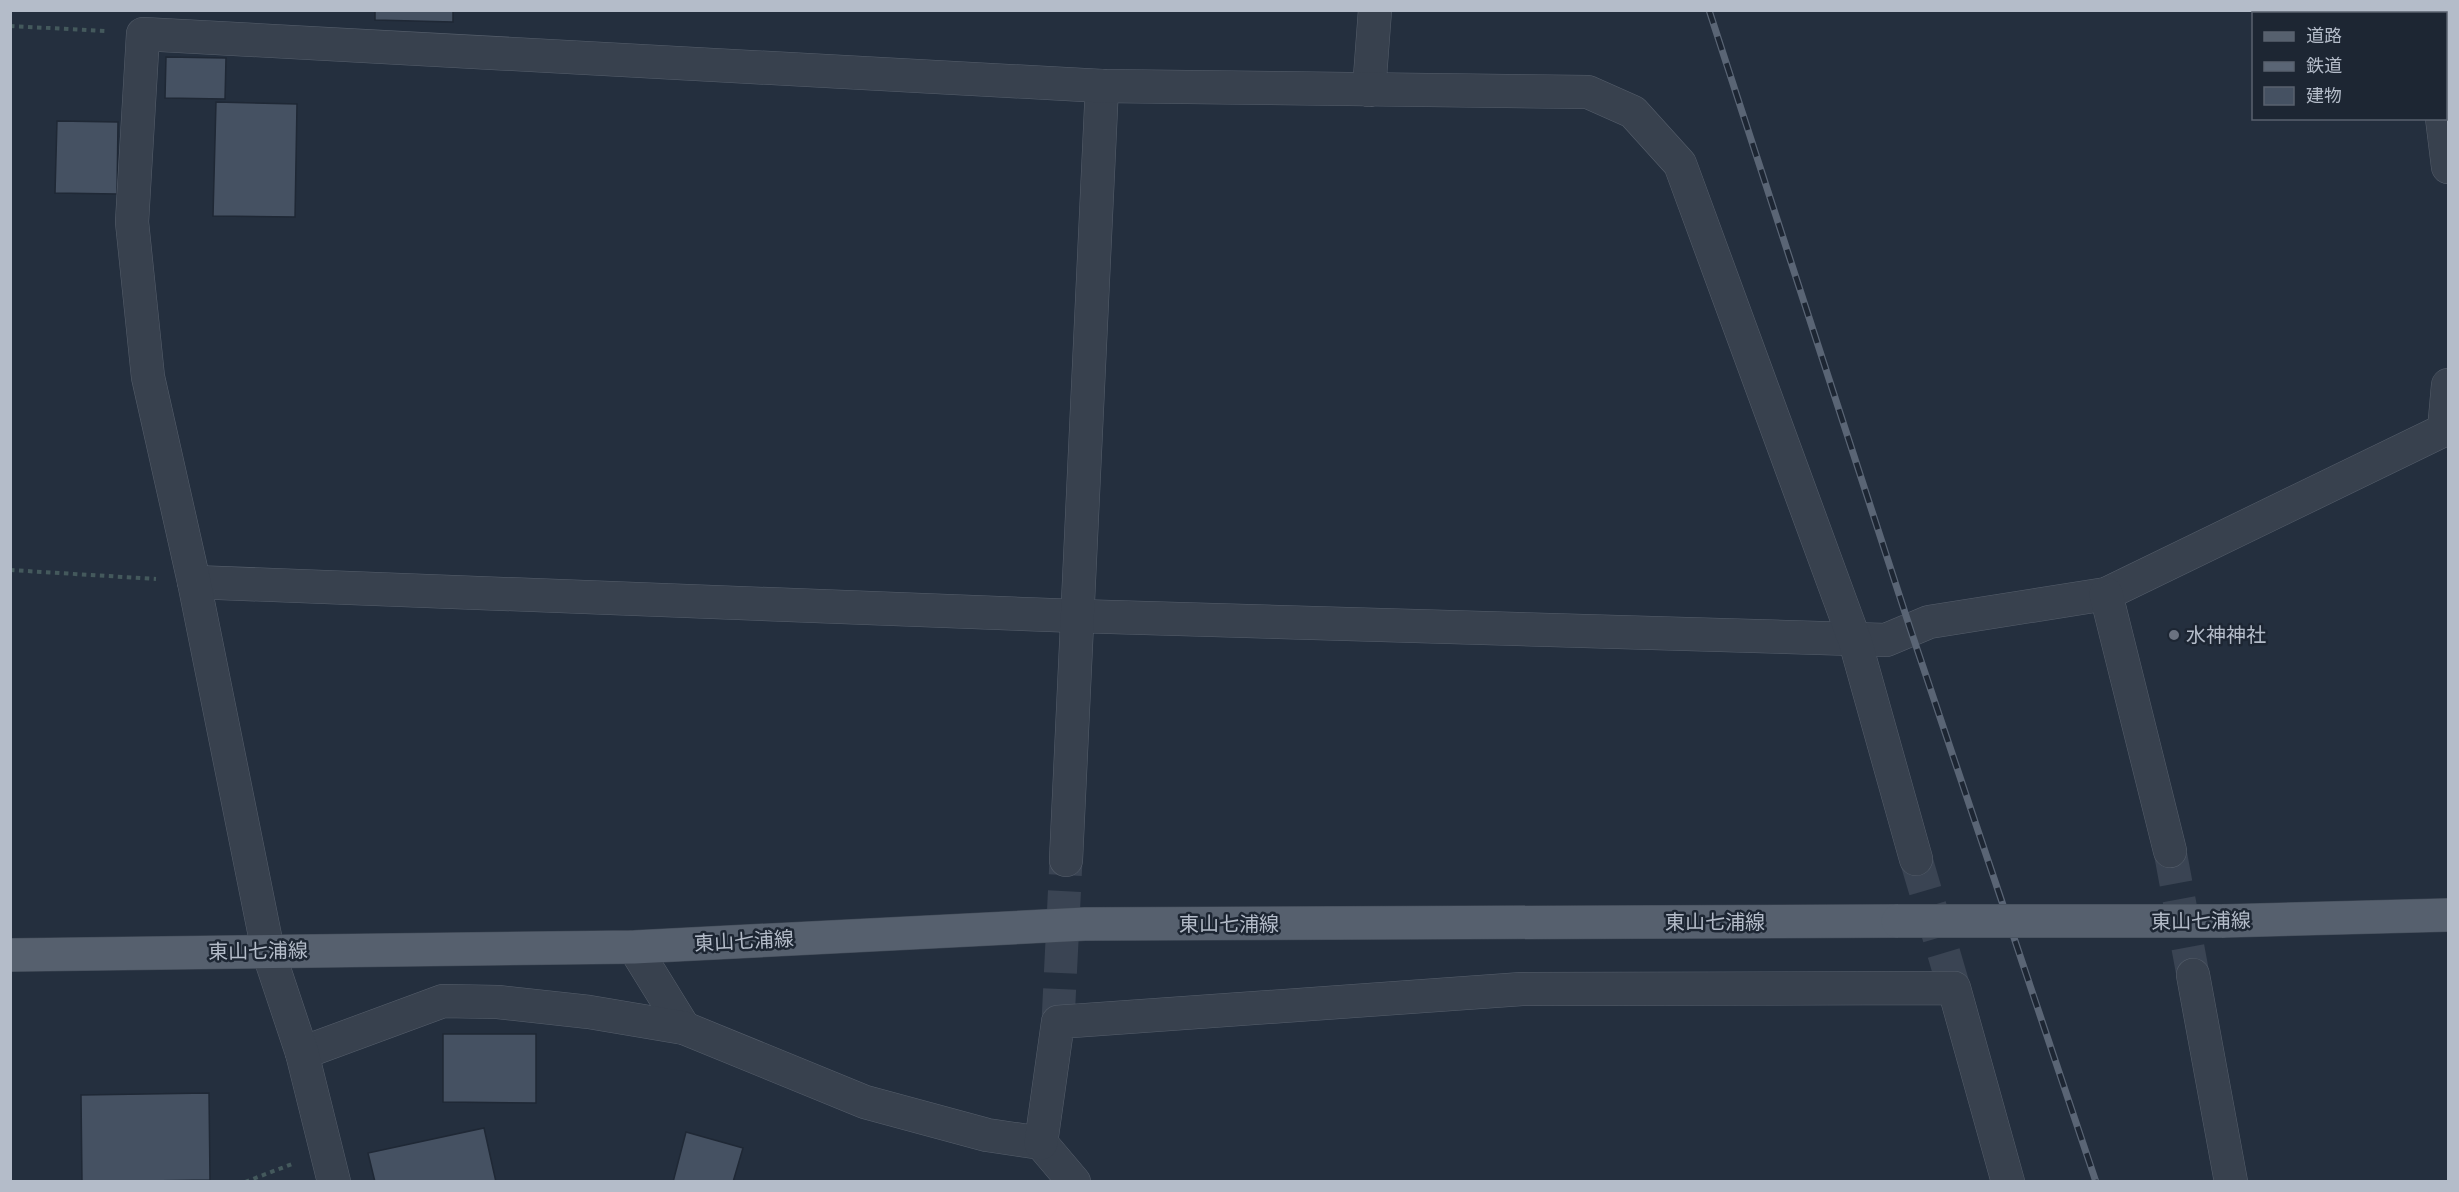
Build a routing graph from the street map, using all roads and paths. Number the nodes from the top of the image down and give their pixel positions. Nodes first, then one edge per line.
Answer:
1 (1375, 10) edge
2 (144, 22) edge
3 (10, 26) edge
4 (1102, 86) junction
5 (1369, 90) junction
6 (2442, 120) edge
7 (2448, 167) edge
8 (2448, 385) edge
9 (2446, 432) edge
10 (10, 570) edge
11 (194, 582) junction
12 (2106, 594) junction
13 (1077, 616) junction
14 (1855, 641) junction
15 (2170, 851) tunnel mouth
16 (1916, 859) tunnel mouth
17 (1066, 860) tunnel mouth
18 (2448, 915) edge
19 (634, 946) junction
20 (268, 951) junction
21 (10, 954) edge
22 (2193, 975) tunnel mouth
23 (684, 1028) junction
24 (302, 1053) junction
25 (1041, 1143) junction
26 (330, 1166) edge
27 (245, 1182) edge
28 (1074, 1182) edge
29 (2008, 1182) edge
30 (2231, 1182) edge

1 - 5 lane
2 - 3 path
2 - 4 lane
2 - 11 lane
4 - 5 lane
4 - 13 lane
5 - 14 lane
6 - 7 lane
8 - 9 lane
9 - 12 lane
10 - 11 path
11 - 13 lane
11 - 20 lane
12 - 14 lane
12 - 15 lane
13 - 14 lane
13 - 17 lane
14 - 16 lane
18 - 19 main road, 東山七浦線, bridge
19 - 20 main road, 東山七浦線
19 - 23 lane
20 - 21 main road, 東山七浦線
20 - 24 lane
22 - 30 lane
23 - 24 lane
23 - 25 lane
24 - 26 lane
25 - 28 lane
25 - 29 lane
26 - 27 path

